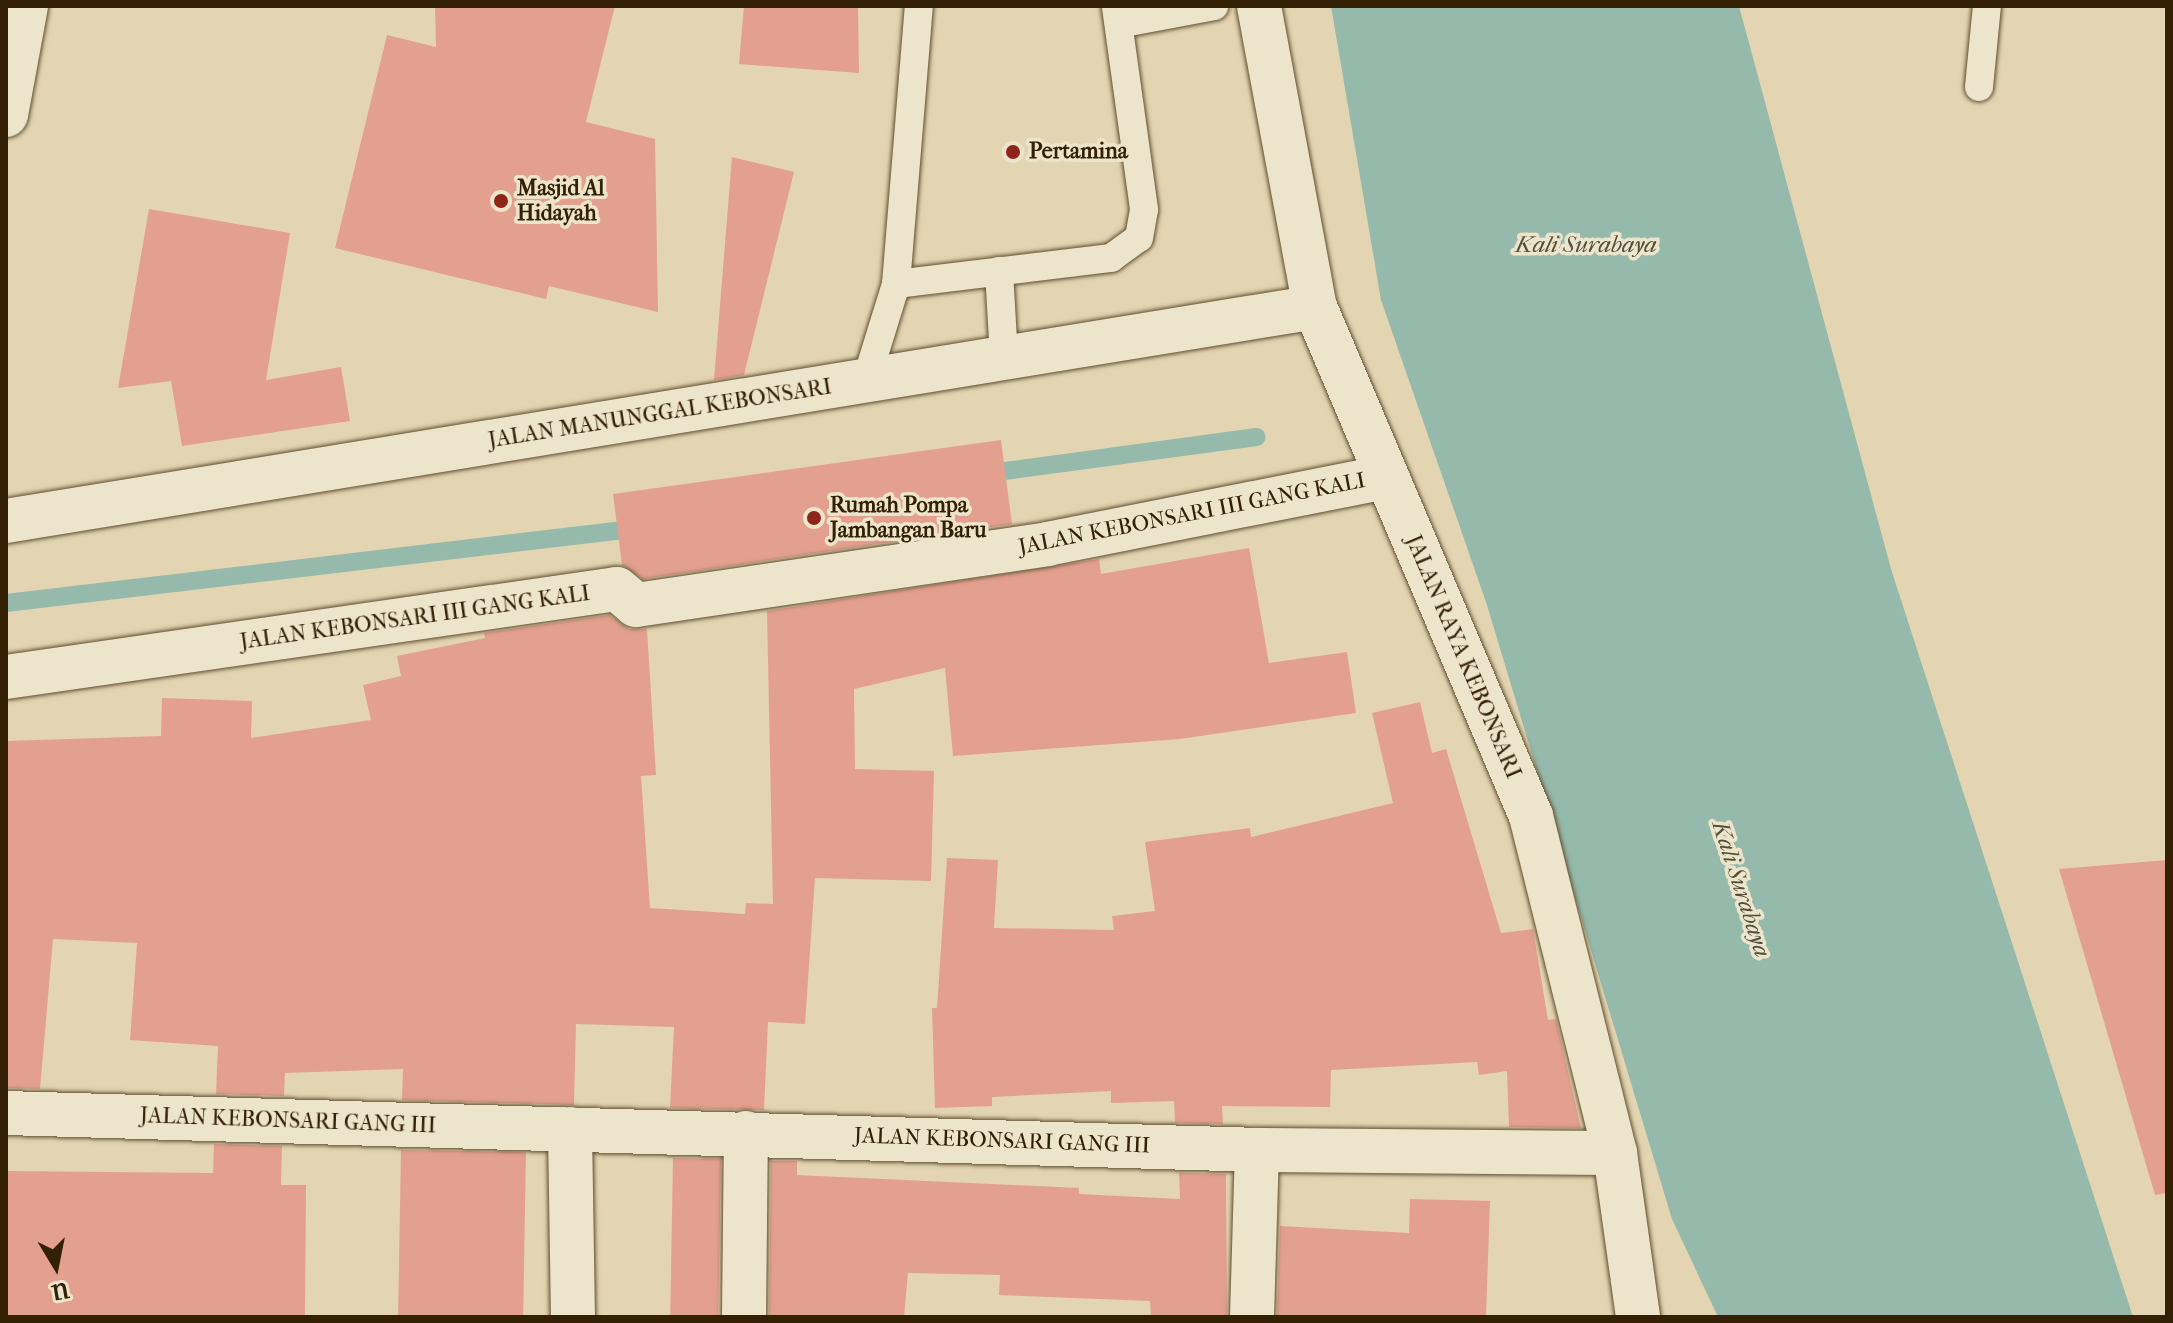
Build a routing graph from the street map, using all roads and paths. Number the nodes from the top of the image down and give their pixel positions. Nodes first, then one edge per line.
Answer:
1 (26, 6) edge
2 (919, 6) edge
3 (1214, 6) edge
4 (1259, 6) edge
5 (1987, 6) edge
6 (1117, 15) edge
7 (1979, 87) dead end
8 (6, 115) edge
9 (999, 271) junction
10 (896, 284) junction
11 (1315, 307) junction
12 (1004, 358) junction
13 (866, 381) junction
14 (1386, 477) junction
15 (6, 521) edge
16 (6, 677) edge
17 (6, 1113) edge
18 (570, 1129) junction
19 (746, 1133) junction
20 (1257, 1150) junction
21 (1615, 1153) junction
22 (573, 1317) edge
23 (744, 1317) edge
24 (1252, 1317) edge
25 (1638, 1317) edge

1 - 8 street
2 - 10 lane
3 - 6 lane
4 - 11 street, JALAN RAYA KEBONSARI
5 - 7 lane
6 - 9 lane
9 - 10 lane
9 - 12 lane
10 - 13 lane
11 - 12 street, JALAN MANUNGGAL KEBONSARI
11 - 14 street, JALAN RAYA KEBONSARI
12 - 13 street, JALAN MANUNGGAL KEBONSARI
13 - 15 street, JALAN MANUNGGAL KEBONSARI
14 - 16 street, JALAN KEBONSARI III GANG KALI
14 - 21 street, JALAN RAYA KEBONSARI
17 - 18 street, JALAN KEBONSARI GANG III
18 - 19 street, JALAN KEBONSARI GANG III
18 - 22 street
19 - 20 street, JALAN KEBONSARI GANG III
19 - 23 street
20 - 21 street, JALAN KEBONSARI GANG III
20 - 24 street
21 - 25 street, JALAN RAYA KEBONSARI

